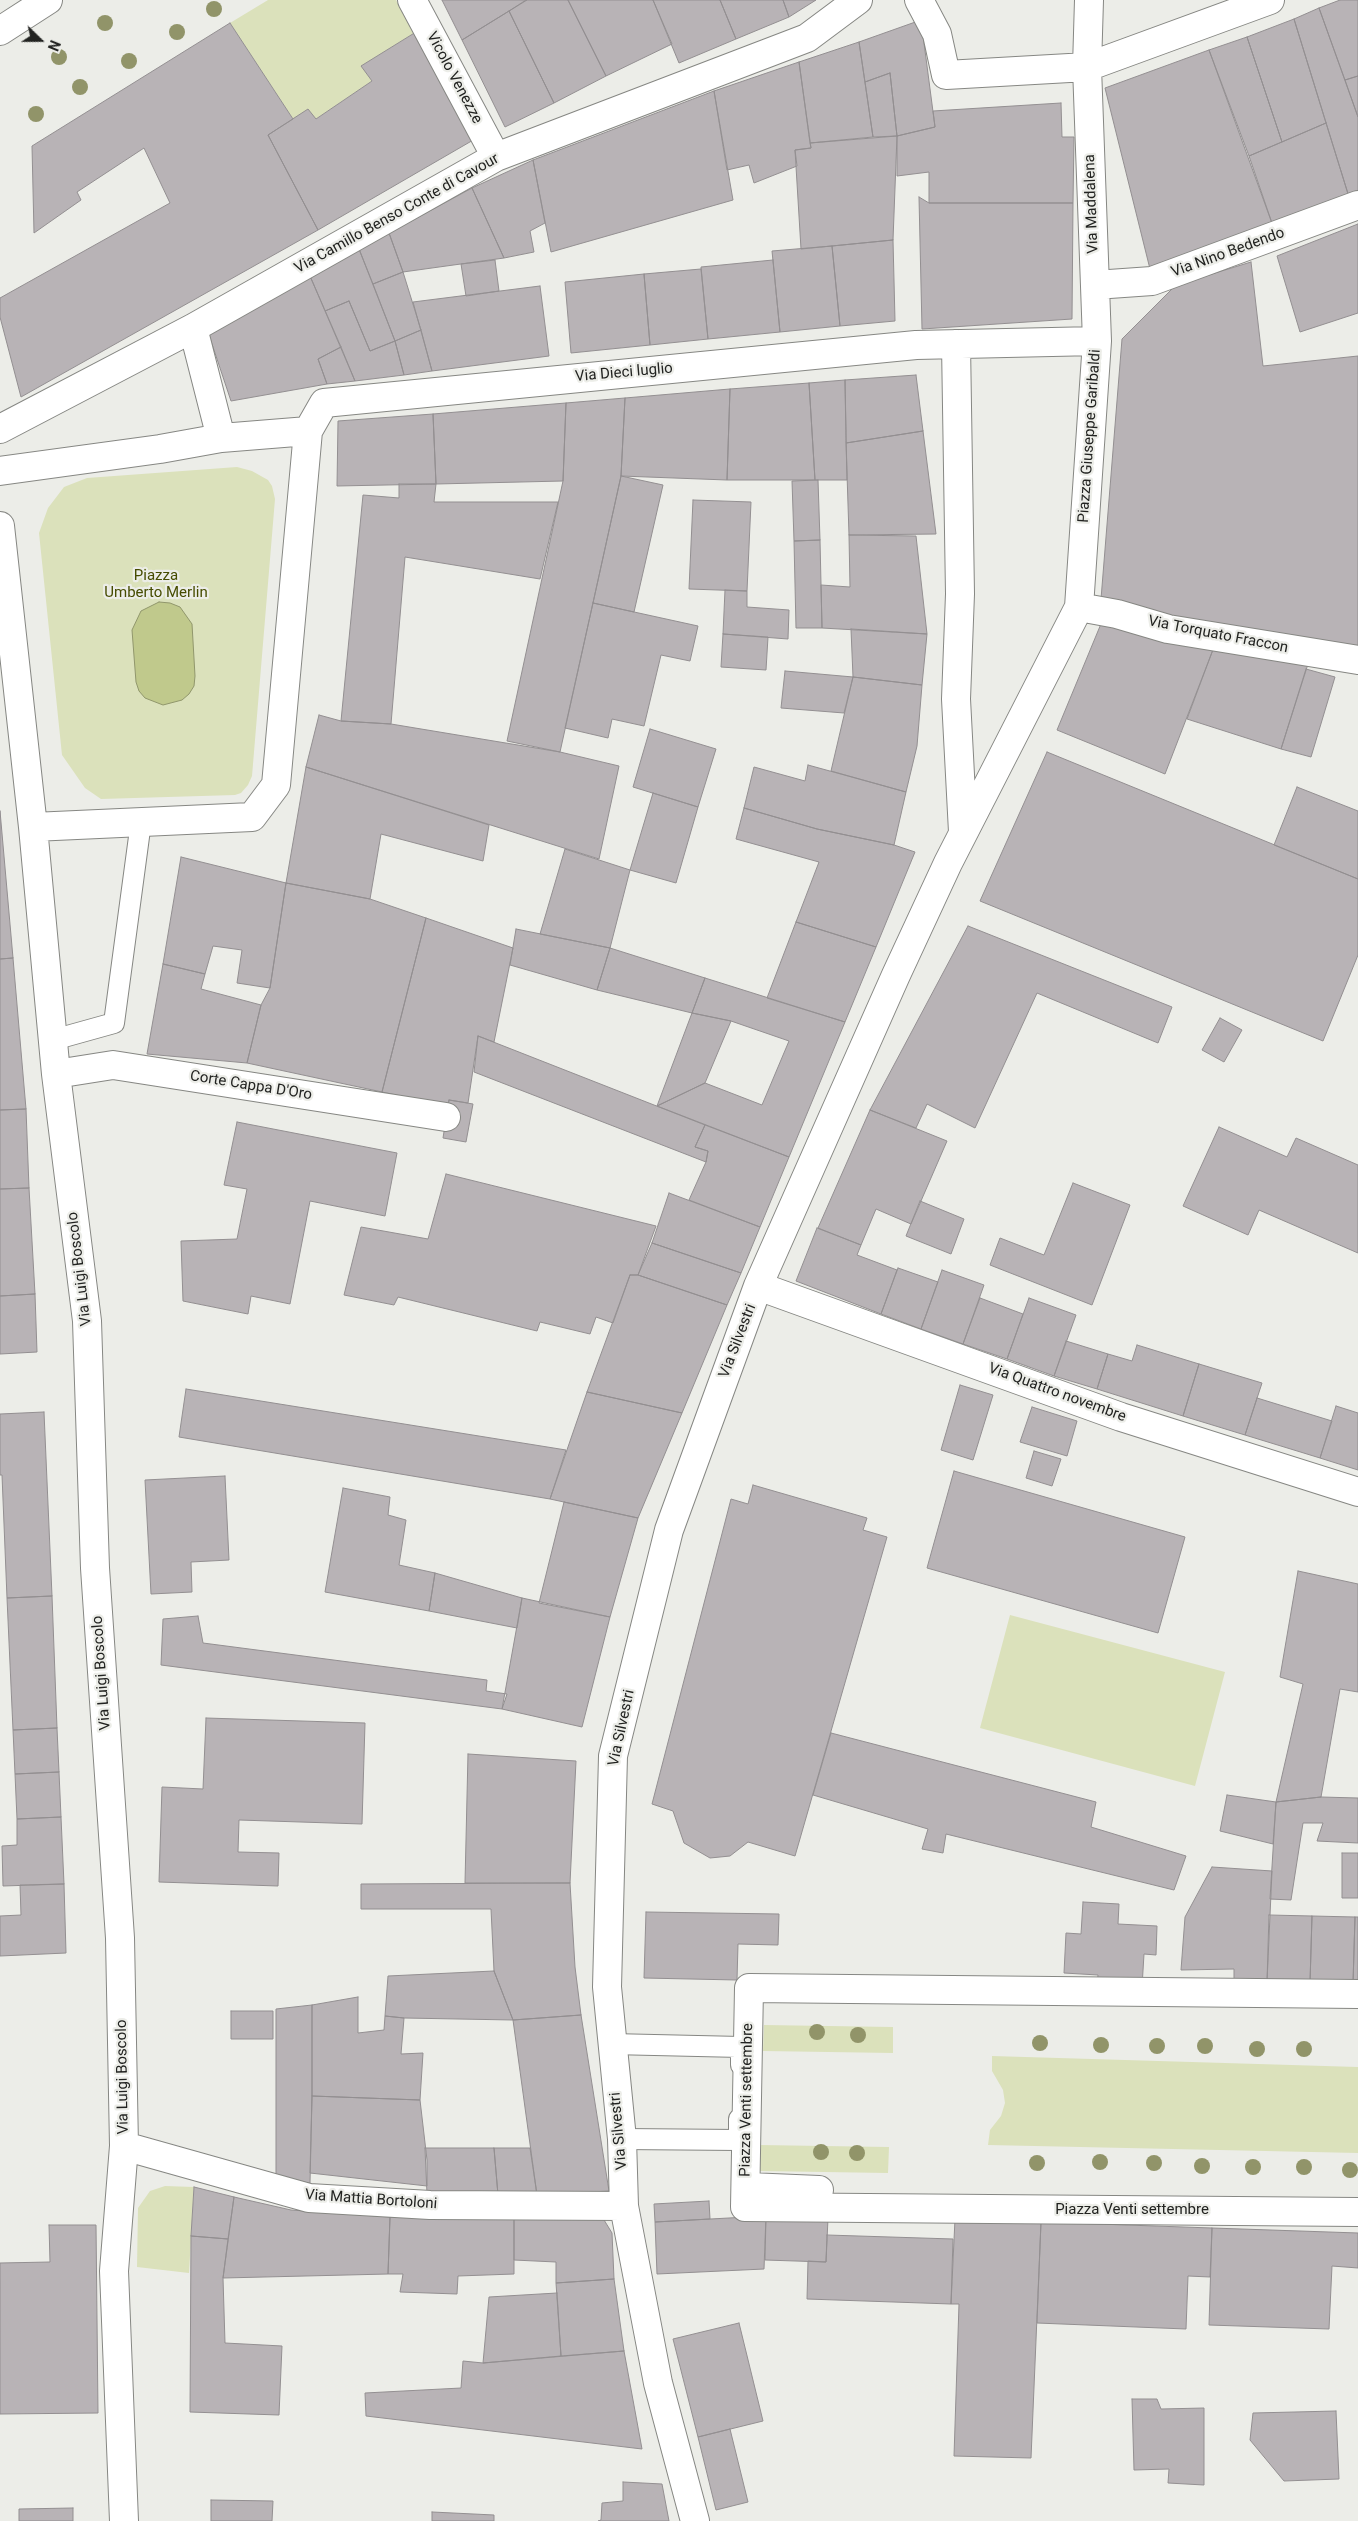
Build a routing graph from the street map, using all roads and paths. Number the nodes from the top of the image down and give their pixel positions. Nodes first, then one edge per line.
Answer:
1 (48, 0) edge
2 (412, 0) edge
3 (858, 0) edge
4 (919, 0) edge
5 (1089, 0) edge
6 (1270, 0) edge
7 (0, 30) edge
8 (1087, 67) junction
9 (496, 157) junction
10 (1358, 205) edge
11 (1094, 285) junction
12 (193, 328) junction
13 (1097, 341) junction
14 (956, 344) junction
15 (0, 429) edge
16 (308, 431) junction
17 (221, 438) junction
18 (0, 471) edge
19 (0, 526) edge
20 (1079, 608) junction
21 (1358, 660) edge
22 (141, 822) junction
23 (33, 826) junction
24 (962, 832) junction
25 (896, 975) joint
26 (53, 1040) junction
27 (56, 1074) junction
28 (446, 1117) dead end
29 (758, 1286) junction
30 (1358, 1492) edge
31 (751, 1993) dead end
32 (1358, 1994) edge
33 (945, 2004) dead end
34 (611, 2044) junction
35 (622, 2139) junction
36 (124, 2146) junction
37 (748, 2187) dead end
38 (944, 2195) dead end
39 (624, 2206) junction
40 (1358, 2212) edge
41 (124, 2521) edge
42 (695, 2521) edge

1 - 7 street
2 - 9 street, Vicolo Venezze
3 - 9 street, Via Camillo Benso Conte di Cavour
4 - 8 street
5 - 8 street, Via Maddalena
6 - 8 street
8 - 11 street, Via Maddalena
9 - 12 street, Via Camillo Benso Conte di Cavour
10 - 11 street, Via Nino Bedendo
11 - 13 street, Via Maddalena
12 - 15 street, Via Camillo Benso Conte di Cavour
12 - 17 street
13 - 14 street, Piazza Giuseppe Garibaldi
13 - 20 street, Piazza Giuseppe Garibaldi
14 - 16 street, Via Dieci luglio
14 - 24 street, Piazza Giuseppe Garibaldi
16 - 17 street
16 - 22 street
17 - 18 street
19 - 23 street
20 - 21 street, Via Torquato Fraccon
20 - 24 street, Piazza Giuseppe Garibaldi
22 - 23 street
22 - 26 lane
23 - 26 street, Via Luigi Boscolo
24 - 25 street, Piazza Giuseppe Garibaldi
25 - 29 street, Via Silvestri
26 - 27 street, Via Luigi Boscolo
27 - 28 street, Corte Cappa D'Oro
27 - 36 street, Via Luigi Boscolo
29 - 30 street, Via Quattro novembre
29 - 34 street, Via Silvestri
31 - 33 street
32 - 40 street, Piazza Venti settembre
34 - 35 street, Via Silvestri
34 - 35 lane, Piazza Venti settembre
35 - 39 street, Via Silvestri
36 - 39 street, Via Mattia Bortoloni
36 - 41 street, Via Luigi Boscolo
37 - 38 street, Piazza Venti settembre
39 - 42 street, Via Silvestri

